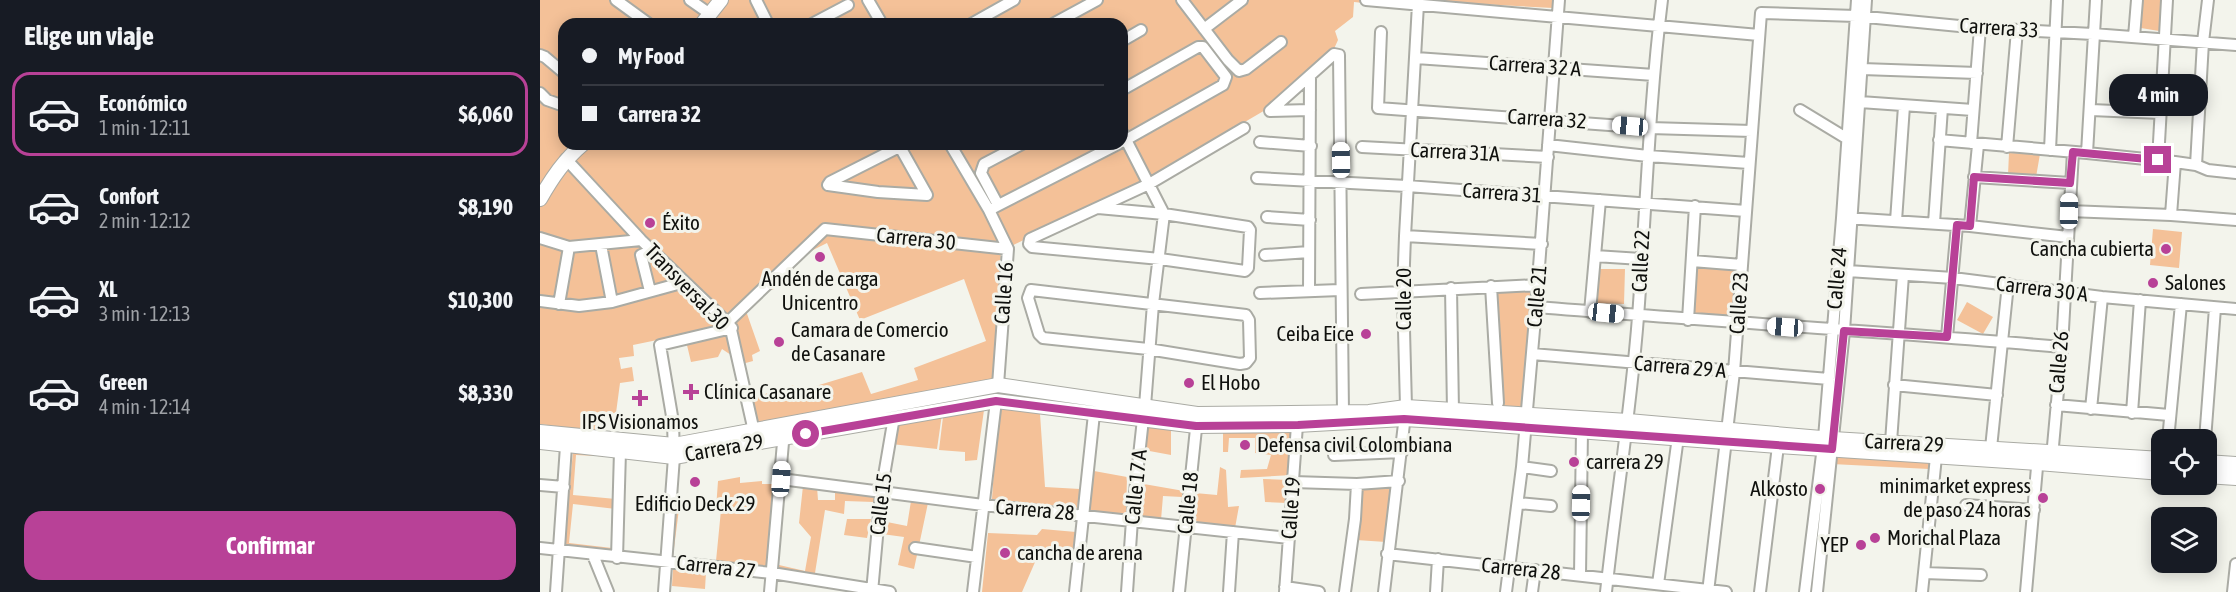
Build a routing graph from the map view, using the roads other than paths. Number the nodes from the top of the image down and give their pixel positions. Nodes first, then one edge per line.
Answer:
1 (616, 0) edge
2 (690, 0) edge
3 (721, 0) edge
4 (756, 0) edge
5 (868, 0) edge
6 (1014, 0) edge
7 (1097, 0) edge
8 (1182, 0) edge
9 (1242, 0) edge
10 (1366, 0) edge
11 (1559, 0) edge
12 (1662, 0) edge
13 (1857, 0) edge
14 (1866, 0) edge
15 (2057, 0) edge
16 (2096, 0) edge
17 (2137, 0) edge
18 (2167, 0) edge
19 (2208, 0) edge
20 (1418, 4) junction
21 (848, 5) dead end
22 (1761, 13) joint
23 (1558, 16) junction
24 (1860, 17) junction
25 (641, 18) edge
26 (705, 18) edge
27 (707, 18) edge
28 (765, 18) edge
29 (823, 18) edge
30 (878, 18) edge
31 (982, 18) edge
32 (1064, 18) edge
33 (1658, 27) junction
34 (1204, 28) junction
35 (1980, 28) junction
36 (1141, 30) dead end
37 (2017, 30) junction
38 (1381, 32) dead end
39 (2055, 32) junction
40 (2093, 34) junction
41 (1759, 35) junction
42 (2134, 37) junction
43 (1128, 38) edge
44 (2165, 39) junction
45 (1281, 42) dead end
46 (2203, 42) junction
47 (2236, 45) edge
48 (540, 55) edge
49 (1416, 58) junction
50 (1554, 67) junction
51 (558, 68) edge
52 (1862, 69) junction
53 (1977, 73) junction
54 (1310, 75) junction
55 (1654, 75) junction
56 (1128, 87) edge
57 (540, 93) edge
58 (1860, 102) junction
59 (558, 104) edge
60 (1904, 106) junction
61 (1942, 108) junction
62 (1310, 110) junction
63 (1413, 110) junction
64 (1800, 110) dead end
65 (1973, 110) junction
66 (2091, 110) junction
67 (2161, 112) junction
68 (1550, 119) junction
69 (1244, 128) dead end
70 (1650, 128) junction
71 (1752, 131) junction
72 (1128, 136) edge
73 (1939, 140) junction
74 (1260, 142) dead end
75 (1852, 142) junction
76 (1974, 144) junction
77 (1548, 145) junction
78 (1311, 146) junction
79 (1362, 147) dead end
80 (2007, 147) junction
81 (1128, 149) edge
82 (576, 150) edge
83 (894, 150) edge
84 (904, 150) edge
85 (954, 150) edge
86 (1011, 150) edge
87 (1101, 150) edge
88 (1410, 150) junction
89 (2050, 150) junction
90 (2073, 152) junction
91 (2087, 153) junction
92 (1648, 156) junction
93 (1548, 157) junction
94 (566, 159) junction
95 (2158, 160) junction
96 (2175, 162) junction
97 (1749, 163) junction
98 (2196, 165) junction
99 (2236, 172) edge
100 (1974, 177) junction
101 (1257, 178) dead end
102 (1311, 180) junction
103 (1341, 181) junction
104 (2070, 183) junction
105 (1149, 184) junction
106 (1407, 186) junction
107 (1545, 196) junction
108 (540, 199) edge
109 (1600, 200) junction
110 (1644, 202) junction
111 (1695, 206) junction
112 (993, 208) junction
113 (1098, 208) junction
114 (1746, 211) junction
115 (2069, 211) junction
116 (1164, 214) junction
117 (2171, 215) junction
118 (1267, 217) dead end
119 (1846, 218) junction
120 (1310, 220) junction
121 (2236, 220) edge
122 (1896, 221) junction
123 (1934, 223) junction
124 (1957, 225) junction
125 (1970, 226) junction
126 (1405, 236) junction
127 (2068, 237) junction
128 (540, 238) edge
129 (641, 240) junction
130 (1542, 244) junction
131 (601, 245) junction
132 (569, 247) junction
133 (1008, 249) junction
134 (652, 250) junction
135 (1309, 252) junction
136 (1265, 255) dead end
137 (1595, 256) junction
138 (1160, 259) junction
139 (1641, 259) junction
140 (1692, 261) junction
141 (1742, 265) junction
142 (1848, 271) junction
143 (1903, 275) junction
144 (1953, 278) junction
145 (685, 282) junction
146 (2008, 284) junction
147 (1538, 285) junction
148 (1491, 286) junction
149 (1451, 288) junction
150 (1340, 290) junction
151 (650, 291) junction
152 (1309, 291) junction
153 (1403, 291) junction
154 (2064, 291) junction
155 (1260, 293) dead end
156 (1360, 294) dead end
157 (2102, 297) junction
158 (2140, 300) junction
159 (540, 301) edge
160 (612, 302) junction
161 (559, 304) junction
162 (1153, 304) junction
163 (2181, 304) junction
164 (1536, 307) junction
165 (2215, 308) junction
166 (2236, 309) edge
167 (1590, 312) junction
168 (1638, 317) junction
169 (1688, 320) junction
170 (1738, 323) junction
171 (730, 325) junction
172 (1838, 331) junction
173 (1899, 333) junction
174 (1947, 337) junction
175 (2002, 342) junction
176 (2062, 347) junction
177 (1148, 349) junction
178 (1532, 354) junction
179 (1634, 363) junction
180 (1734, 372) junction
181 (1829, 379) junction
182 (998, 385) junction
183 (1894, 385) junction
184 (1997, 395) junction
185 (996, 401) junction
186 (1498, 403) dead end
187 (2056, 405) junction
188 (2091, 409) junction
189 (1453, 411) junction
190 (1144, 412) junction
191 (1343, 412) junction
192 (1405, 413) junction
193 (2132, 413) junction
194 (1094, 414) junction
195 (2169, 415) junction
196 (894, 417) junction
197 (1197, 420) junction
198 (1525, 421) junction
199 (1298, 425) junction
200 (1628, 428) junction
201 (2168, 429) edge
202 (2206, 429) edge
203 (784, 431) junction
204 (1582, 431) junction
205 (540, 432) edge
206 (755, 436) junction
207 (1728, 436) junction
208 (1678, 437) junction
209 (540, 442) edge
210 (1891, 442) junction
211 (1828, 444) junction
212 (567, 446) junction
213 (1778, 447) junction
214 (1991, 448) junction
215 (620, 451) junction
216 (674, 451) junction
217 (1402, 452) junction
218 (1334, 455) dead end
219 (2045, 457) junction
220 (1936, 458) junction
221 (2151, 459) edge
222 (2217, 463) edge
223 (2236, 464) edge
224 (1522, 467) junction
225 (1551, 471) dead end
226 (2151, 471) edge
227 (2217, 477) edge
228 (2236, 478) edge
229 (781, 479) junction
230 (1399, 481) junction
231 (1293, 482) junction
232 (1357, 484) junction
233 (540, 485) edge
234 (564, 487) junction
235 (881, 493) junction
236 (1518, 502) junction
237 (983, 505) junction
238 (1966, 505) dead end
239 (1551, 506) dead end
240 (2034, 510) junction
241 (1083, 514) junction
242 (1132, 520) junction
243 (1185, 526) junction
244 (1233, 532) junction
245 (1289, 538) junction
246 (540, 548) edge
247 (915, 548) dead end
248 (560, 551) junction
249 (1388, 554) junction
250 (592, 555) junction
251 (977, 557) junction
252 (617, 558) junction
253 (1438, 560) junction
254 (666, 561) junction
255 (2236, 564) edge
256 (1509, 568) junction
257 (1535, 570) junction
258 (772, 573) junction
259 (1924, 573) junction
260 (1580, 575) junction
261 (1981, 575) dead end
262 (1608, 577) junction
263 (2235, 578) edge
264 (1658, 584) junction
265 (1285, 589) edge
266 (1708, 590) edge
267 (872, 591) edge
268 (556, 592) edge
269 (608, 592) edge
270 (664, 592) edge
271 (770, 592) edge
272 (890, 592) edge
273 (973, 592) edge
274 (1075, 592) edge
275 (1127, 592) edge
276 (1179, 592) edge
277 (1229, 592) edge
278 (1319, 592) edge
279 (1345, 592) edge
280 (1384, 592) edge
281 (1436, 592) edge
282 (1506, 592) edge
283 (1532, 592) edge
284 (1606, 592) edge
285 (1726, 592) edge
286 (1760, 592) edge
287 (1805, 592) edge
288 (1817, 592) edge
289 (1922, 592) edge
290 (2026, 592) edge
291 (2233, 592) edge

1 - 25 street
2 - 26 street
3 - 27 main road
4 - 28 street
5 - 30 street
6 - 31 street
7 - 32 street
8 - 34 street
9 - 34 street
10 - 20 street
11 - 23 street, Calle 21
12 - 33 street, Calle 22
13 - 24 street, Calle 24
14 - 24 street, Calle 24
15 - 39 street
16 - 40 street
17 - 42 street
18 - 44 street
19 - 46 street
20 - 23 street
20 - 49 street, Calle 20
21 - 29 street
22 - 24 street, Carrera 33
22 - 41 street, Calle 23
23 - 33 street
23 - 50 street, Calle 21
24 - 35 street, Carrera 33
24 - 52 street, Calle 24
24 - 75 street, Calle 24
33 - 41 street
33 - 55 street, Calle 22
34 - 45 street
35 - 37 street, Carrera 33
35 - 53 street
36 - 43 street
37 - 39 street, Carrera 33
37 - 80 street
38 - 63 street, Carrera 32
39 - 40 street, Carrera 33
39 - 89 street
40 - 42 street, Carrera 33
40 - 66 street
41 - 71 street, Calle 23
42 - 44 street, Carrera 33
44 - 46 street, Carrera 33
44 - 67 street
46 - 47 street, Carrera 33
46 - 98 street
48 - 51 street
49 - 50 street, Carrera 32 A
49 - 63 street, Calle 20
50 - 55 street, Carrera 32 A
50 - 68 street, Calle 21
52 - 53 street
52 - 58 street, Calle 24
53 - 65 street
54 - 62 street
54 - 62 street
54 - 103 street
55 - 70 street, Calle 22
56 - 72 street
57 - 59 street
58 - 60 street
58 - 75 street, Calle 24
60 - 61 street
60 - 122 street
61 - 65 street
61 - 73 street
62 - 78 street
63 - 68 street, Carrera 32
63 - 88 street, Calle 20
64 - 75 street
65 - 76 street
66 - 67 street
66 - 91 street
67 - 95 street
68 - 70 street, Carrera 32
68 - 77 street, Calle 21
69 - 105 street
70 - 71 street, Carrera 32
70 - 92 street, Calle 22
71 - 97 street, Calle 23
73 - 76 street
73 - 123 street
74 - 78 street
75 - 119 street, Calle 24
76 - 80 street
76 - 100 street
77 - 92 street
77 - 93 street, Calle 21
78 - 102 street
79 - 88 street, Carrera 31A
80 - 89 street
81 - 105 street
82 - 94 main road
83 - 84 street
85 - 112 street, Calle 16
86 - 112 street
87 - 112 street
88 - 93 street, Carrera 31A
88 - 106 street, Calle 20
89 - 90 street
90 - 91 street
90 - 104 street, Calle 26
91 - 95 street
92 - 97 street
92 - 110 street, Calle 22
93 - 107 street, Calle 21
94 - 108 main road
94 - 129 street, Transversal 30
95 - 96 street
96 - 98 street
96 - 117 street
97 - 114 street, Calle 23
98 - 99 street
100 - 104 street
100 - 125 street
101 - 102 street, Carrera 31
102 - 103 street, Carrera 31
102 - 120 street
103 - 106 street, Carrera 31
103 - 150 street
104 - 115 street, Calle 26
105 - 113 street
105 - 116 street
106 - 107 street, Carrera 31
106 - 126 street, Calle 20
107 - 109 street, Carrera 31
107 - 130 street, Calle 21
109 - 110 street, Carrera 31
109 - 137 street
110 - 111 street, Carrera 31
110 - 139 street, Calle 22
111 - 114 street, Carrera 31
111 - 140 street
112 - 133 street, Calle 16
113 - 116 street
113 - 138 street
114 - 141 street, Calle 23
115 - 117 street
115 - 127 street, Calle 26
116 - 138 street, Calle 17 A
116 - 138 street
117 - 121 street
118 - 120 street
119 - 122 street
119 - 142 street, Calle 24
119 - 172 street, Calle 24
120 - 135 street
122 - 123 street
123 - 124 street
124 - 125 street
124 - 144 street
125 - 127 street
126 - 130 street
126 - 153 street, Calle 20
127 - 154 street, Calle 26
128 - 132 street
129 - 131 street
129 - 134 street, Transversal 30
130 - 147 street, Calle 21
131 - 132 street
131 - 160 street
132 - 161 street
133 - 171 street, Carrera 30
133 - 182 street, Calle 16
134 - 145 street, Transversal 30
134 - 151 street
135 - 136 street
135 - 152 street
137 - 139 street
137 - 167 street
138 - 162 street, Calle 17 A
139 - 168 street, Calle 22
140 - 141 street
140 - 169 street
141 - 170 street, Calle 23
142 - 143 street, Carrera 30 A
142 - 172 street, Calle 24
143 - 144 street, Carrera 30 A
143 - 173 street
144 - 146 street, Carrera 30 A
144 - 174 street
145 - 151 street
145 - 171 street, Transversal 30
146 - 154 street, Carrera 30 A
146 - 175 street
147 - 148 street
147 - 164 street, Calle 21
148 - 149 street
148 - 186 street, Calle 21
149 - 153 street
149 - 189 street
150 - 152 street
150 - 191 street
151 - 160 street
152 - 155 street
153 - 156 street
153 - 192 street, Calle 20
154 - 157 street, Carrera 30 A
154 - 176 street, Calle 26
157 - 158 street, Carrera 30 A
157 - 188 street
158 - 163 street, Carrera 30 A
158 - 193 street
159 - 161 street
160 - 161 street
162 - 177 street, Calle 17 A
162 - 177 street
162 - 177 street
163 - 165 street, Carrera 30 A
163 - 195 street
164 - 167 street
164 - 178 street, Calle 21
165 - 166 street, Carrera 30 A
165 - 202 street
167 - 168 street
168 - 169 street
168 - 179 street, Calle 22
169 - 170 street
170 - 172 street
170 - 180 street, Calle 23
171 - 206 street, Transversal 30
171 - 216 street
172 - 173 street
172 - 181 street, Calle 24
172 - 211 street, Calle 24
173 - 174 street
173 - 183 street
174 - 175 street
175 - 176 street
175 - 184 street
176 - 187 street, Calle 26
177 - 190 street, Calle 17 A
178 - 179 street, Carrera 29 A
178 - 198 street, Calle 21
179 - 180 street, Carrera 29 A
179 - 200 street, Calle 22
180 - 181 street, Carrera 29 A
180 - 207 street, Calle 23
181 - 211 street, Calle 24
182 - 190 main road, Carrera 29
182 - 203 main road, Carrera 29
183 - 184 street
183 - 210 street
184 - 214 street
185 - 194 main road, Carrera 29
185 - 196 main road, Carrera 29
185 - 237 street
187 - 188 street
187 - 219 street, Calle 26
188 - 193 street
189 - 192 main road, Carrera 29
189 - 198 main road, Carrera 29
190 - 194 main road, Carrera 29
190 - 197 main road, Carrera 29
190 - 242 street, Calle 17 A
191 - 192 main road, Carrera 29
191 - 197 main road, Carrera 29
192 - 198 main road, Carrera 29
192 - 199 main road, Carrera 29
192 - 217 street, Calle 20
193 - 195 street
194 - 241 street
195 - 201 street
196 - 203 main road, Carrera 29
196 - 235 street, Calle 15
197 - 199 main road, Carrera 29
197 - 243 street, Calle 18
198 - 200 main road, Carrera 29
198 - 204 main road, Carrera 29
198 - 224 street, Calle 21
199 - 231 street, Calle 19
200 - 204 main road, Carrera 29
200 - 207 main road, Carrera 29
200 - 208 main road, Carrera 29
200 - 262 street, Calle 22
203 - 206 main road, Carrera 29
203 - 229 street
204 - 260 street
205 - 216 main road, Carrera 29
206 - 216 main road, Carrera 29
207 - 208 main road, Carrera 29
207 - 211 main road, Carrera 29
207 - 213 main road, Carrera 29
207 - 266 street, Calle 23
208 - 264 street
209 - 212 main road, Carrera 29
210 - 211 main road, Carrera 29
210 - 214 main road, Carrera 29
211 - 213 main road, Carrera 29
211 - 220 main road, Carrera 29
211 - 287 street, Calle 24
211 - 288 street, Calle 24
212 - 215 main road, Carrera 29
212 - 234 street
213 - 286 street
214 - 219 main road, Carrera 29
215 - 216 main road, Carrera 29
215 - 252 street
216 - 254 street
217 - 218 street
217 - 230 street, Calle 20
219 - 220 main road, Carrera 29
219 - 221 main road, Carrera 29
219 - 226 main road, Carrera 29
219 - 240 street, Calle 26
220 - 259 street
222 - 223 main road
224 - 225 street
224 - 236 street, Calle 21
227 - 228 main road
229 - 235 street, Carrera 28
229 - 258 street
230 - 232 street
230 - 249 street, Calle 20
231 - 232 street
231 - 245 street, Calle 19
232 - 279 street
233 - 234 street
234 - 248 street
235 - 237 street, Carrera 28
235 - 267 street, Calle 15
236 - 239 street
236 - 256 street, Calle 21
237 - 241 street, Carrera 28
237 - 251 street
238 - 240 street
240 - 290 street, Calle 26
241 - 242 street, Carrera 28
241 - 274 street
242 - 243 street, Carrera 28
242 - 275 street, Calle 17 A
243 - 244 street, Carrera 28
243 - 276 street, Calle 18
244 - 245 street, Carrera 28
244 - 277 street
245 - 265 street, Calle 19
246 - 248 street, Carrera 27
247 - 251 street
248 - 250 street, Carrera 27
248 - 268 street
249 - 253 street, Carrera 28
249 - 280 street, Calle 20
250 - 252 street, Carrera 27
250 - 269 street
251 - 273 street
252 - 254 street, Carrera 27
253 - 256 street, Carrera 28
253 - 281 street
254 - 258 street, Carrera 27
254 - 270 street
255 - 263 street
256 - 257 street, Carrera 28
256 - 282 street, Calle 21
257 - 260 street, Carrera 28
257 - 283 street
258 - 267 street, Carrera 27
258 - 271 street
259 - 261 street
259 - 289 street
260 - 262 street, Carrera 28
262 - 264 street, Carrera 28
262 - 284 street, Calle 22
263 - 291 street
264 - 266 street, Carrera 28
265 - 278 street
266 - 285 street, Carrera 28
267 - 272 street, Carrera 27

